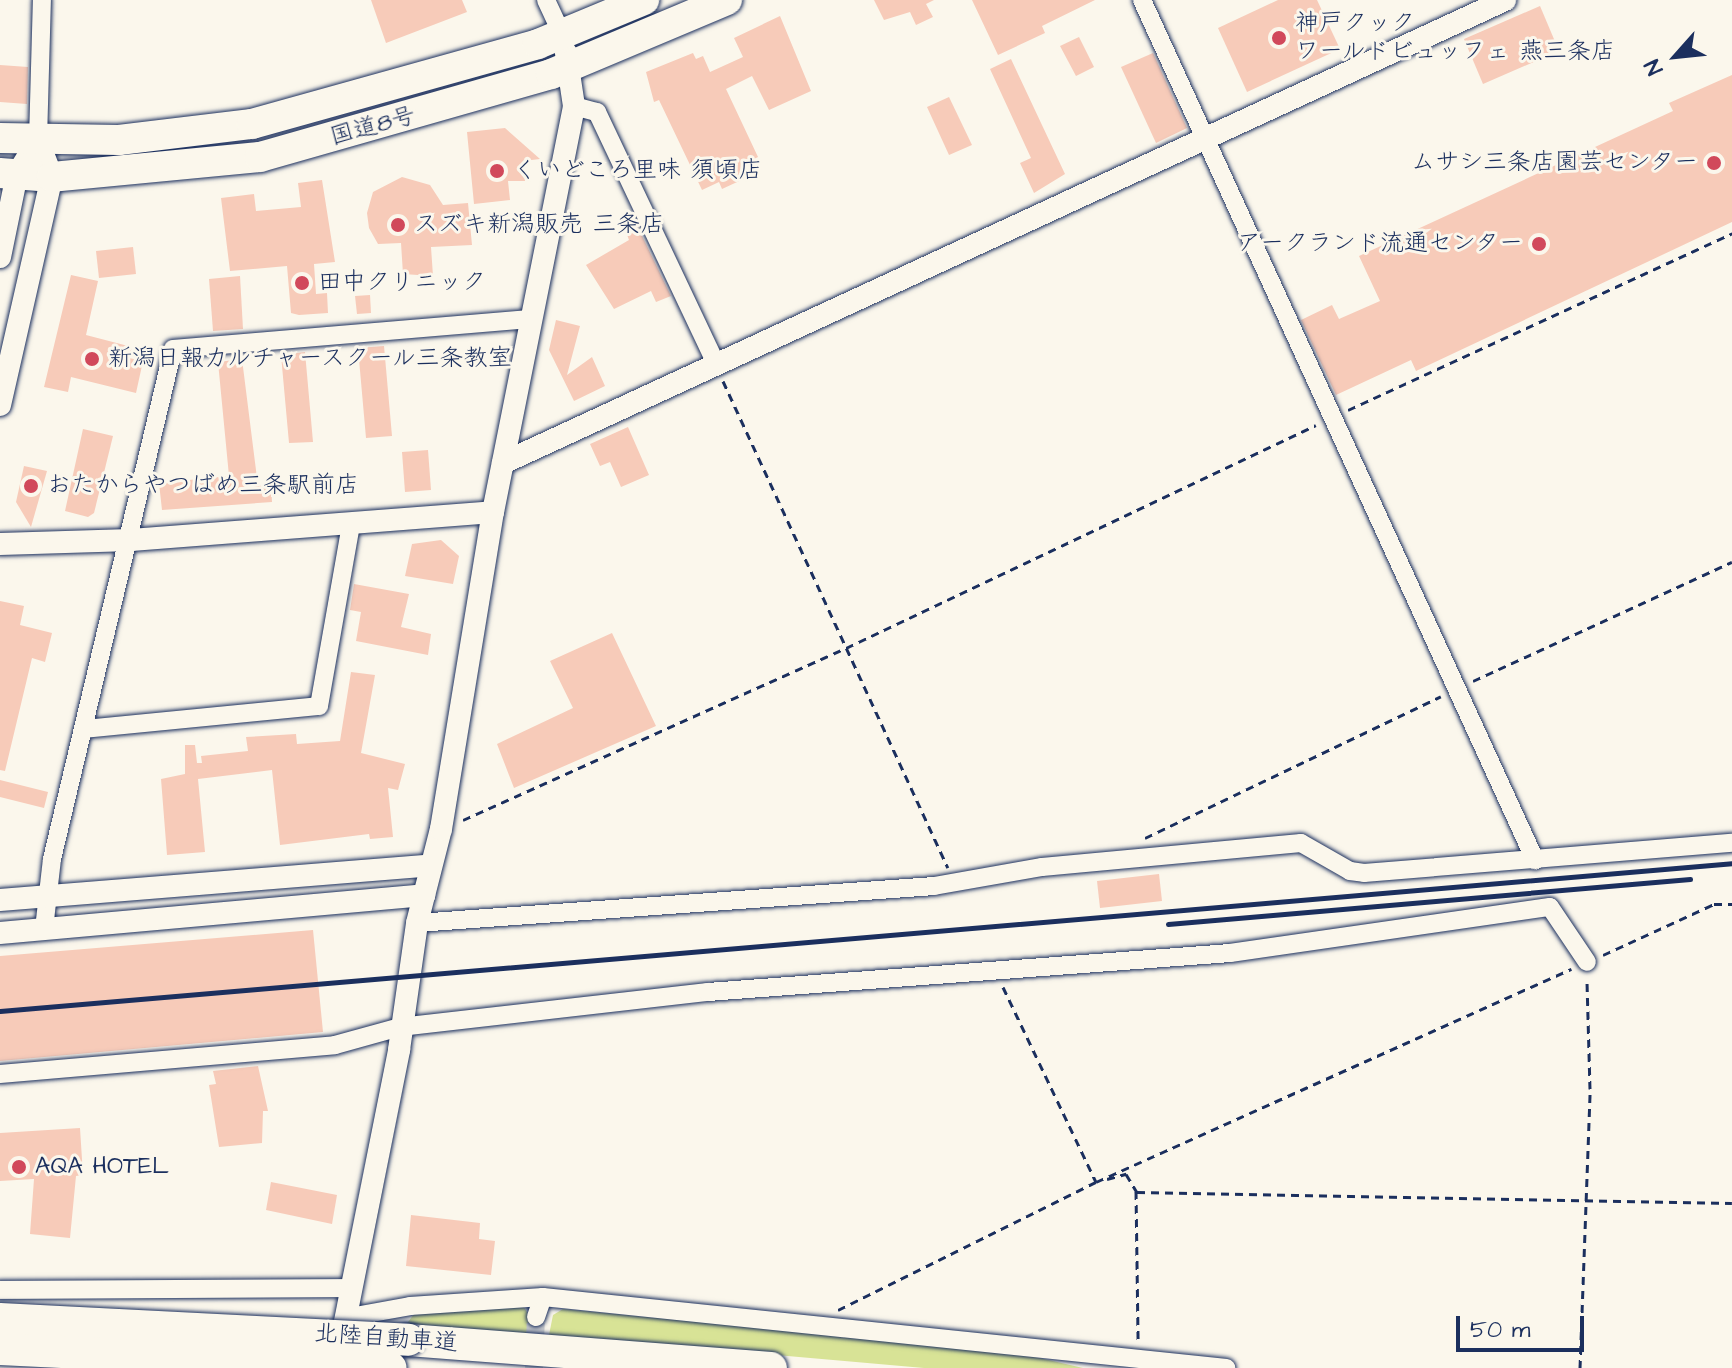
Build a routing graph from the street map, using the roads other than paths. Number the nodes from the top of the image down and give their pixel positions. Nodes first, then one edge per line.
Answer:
1 (42, 0) edge
2 (546, 0) edge
3 (644, 0) edge
4 (727, 0) edge
5 (1142, 0) edge
6 (1505, 0) edge
7 (562, 34) junction
8 (569, 67) junction
9 (574, 106) junction
10 (1205, 136) junction
11 (0, 138) edge
12 (38, 140) junction
13 (8, 174) edge
14 (52, 177) junction
15 (0, 257) edge
16 (530, 319) junction
17 (717, 366) junction
18 (0, 405) edge
19 (503, 463) junction
20 (493, 512) junction
21 (351, 524) junction
22 (131, 540) junction
23 (0, 544) edge
24 (84, 729) junction
25 (1732, 843) edge
26 (1535, 860) junction
27 (431, 865) junction
28 (424, 895) junction
29 (47, 896) junction
30 (0, 900) edge
31 (417, 923) junction
32 (44, 929) junction
33 (0, 933) edge
34 (1587, 962) road end
35 (400, 1027) junction
36 (0, 1074) edge
37 (350, 1288) junction
38 (0, 1290) edge
39 (543, 1297) junction
40 (536, 1317) tunnel mouth
41 (344, 1318) junction
42 (0, 1319) edge
43 (0, 1349) edge
44 (1137, 1362) edge
45 (336, 1368) edge
46 (391, 1368) edge
47 (771, 1368) edge
48 (1226, 1368) edge

1 - 12 street
2 - 7 street
3 - 7 highway, 国道8号
4 - 8 highway, 国道8号
5 - 10 street
6 - 10 street
7 - 8 street
7 - 12 highway, 国道8号
8 - 9 street
8 - 14 highway, 国道8号
9 - 16 street
9 - 17 street
10 - 17 street
10 - 26 street
11 - 12 highway, 国道8号
12 - 13 street
12 - 14 street
13 - 14 highway, 国道8号
13 - 15 street
14 - 18 street
16 - 19 street
16 - 22 street
17 - 19 street
19 - 20 street
20 - 21 street
20 - 27 street
21 - 22 street
21 - 24 street
22 - 23 street
22 - 24 street
24 - 29 street
25 - 26 street
26 - 31 street
27 - 28 street
27 - 29 street
28 - 31 street
28 - 32 street
29 - 30 street
29 - 32 street
31 - 35 street
32 - 33 street
34 - 35 street
35 - 36 street
35 - 37 street
37 - 38 street
37 - 41 street
39 - 40 street
39 - 41 street
39 - 44 street
41 - 45 street
42 - 47 highway, 北陸自動車道, bridge
43 - 46 highway, 北陸自動車道, bridge
44 - 48 street

